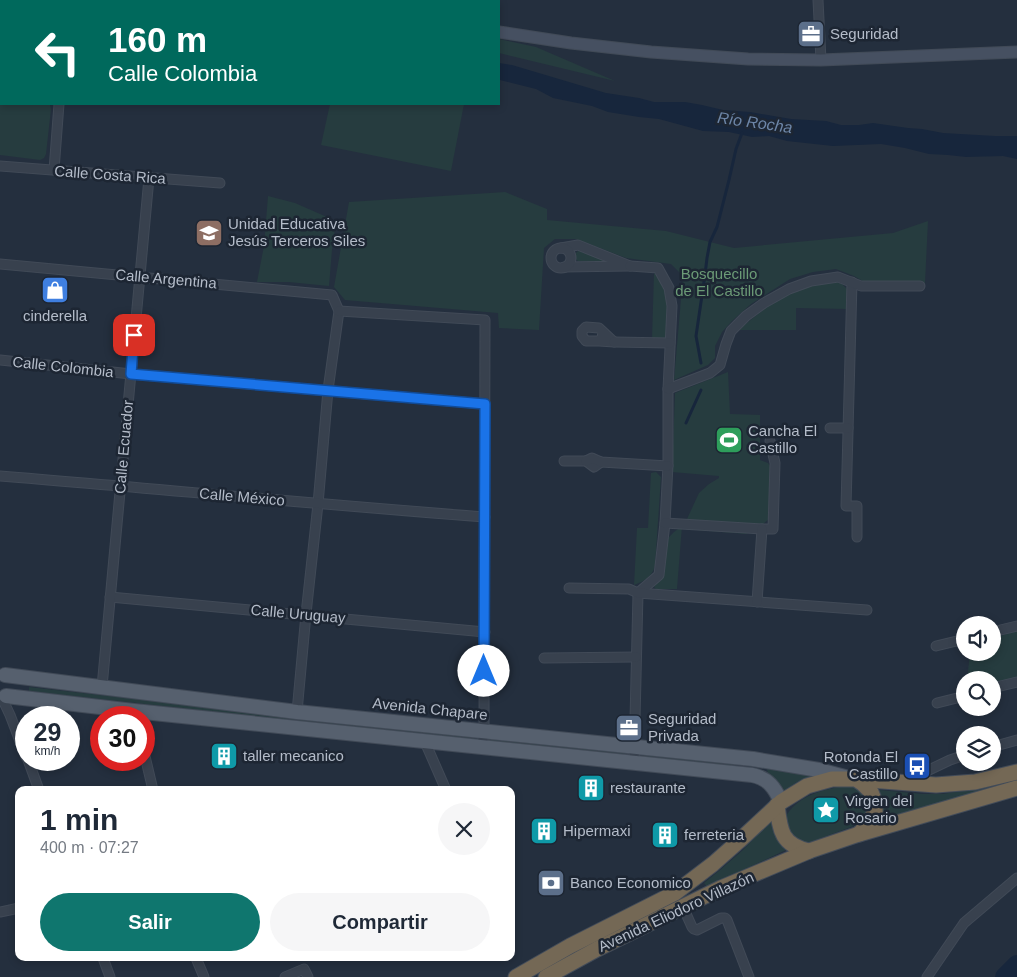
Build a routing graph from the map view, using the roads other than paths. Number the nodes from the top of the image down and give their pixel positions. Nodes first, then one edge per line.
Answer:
1 (818, 0) edge
2 (500, 32) edge
3 (1017, 52) edge
4 (820, 60) junction
5 (60, 105) edge
6 (0, 166) edge
7 (54, 170) junction
8 (149, 178) junction
9 (220, 183) dead end
10 (560, 248) junction
11 (0, 264) edge
12 (630, 266) junction
13 (564, 267) junction
14 (140, 276) junction
15 (852, 282) junction
16 (920, 286) dead end
17 (338, 311) junction
18 (603, 332) junction
19 (598, 341) junction
20 (614, 342) junction
21 (670, 343) junction
22 (0, 360) edge
23 (131, 374) junction
24 (328, 390) junction
25 (668, 390) junction
26 (485, 404) junction
27 (830, 428) dead end
28 (848, 428) junction
29 (770, 441) dead end
30 (564, 461) dead end
31 (668, 466) junction
32 (0, 476) edge
33 (120, 486) junction
34 (318, 504) junction
35 (485, 518) junction
36 (664, 522) junction
37 (762, 529) junction
38 (857, 537) dead end
39 (569, 588) dead end
40 (638, 593) junction
41 (110, 597) junction
42 (757, 602) junction
43 (867, 610) dead end
44 (306, 614) junction
45 (1017, 626) edge
46 (1001, 630) edge
47 (484, 632) junction
48 (956, 641) edge
49 (936, 646) dead end
50 (636, 657) junction
51 (544, 658) dead end
52 (3, 673) edge
53 (1017, 682) edge
54 (1001, 686) edge
55 (102, 687) junction
56 (3, 698) edge
57 (956, 698) edge
58 (937, 703) dead end
59 (90, 709) edge
60 (297, 712) junction
61 (155, 716) edge
62 (15, 727) edge
63 (484, 731) junction
64 (1017, 740) edge
65 (425, 742) junction
66 (1001, 744) edge
67 (635, 747) junction
68 (482, 748) junction
69 (956, 758) edge
70 (753, 759) junction
71 (634, 762) junction
72 (32, 771) edge
73 (148, 771) edge
74 (1017, 772) edge
75 (752, 775) junction
76 (853, 779) junction
77 (904, 782) junction
78 (38, 786) edge
79 (152, 786) edge
80 (444, 786) edge
81 (1017, 788) edge
82 (779, 804) junction
83 (859, 834) junction
84 (809, 851) junction
85 (1017, 878) edge
86 (683, 907) junction
87 (15, 909) edge
88 (0, 912) edge
89 (104, 961) edge
90 (197, 961) edge
91 (110, 977) edge
92 (204, 977) edge
93 (285, 977) edge
94 (308, 977) edge
95 (516, 977) edge
96 (546, 977) edge
97 (749, 977) edge
98 (927, 977) edge

1 - 4 street
2 - 4 street
3 - 4 street
5 - 7 street
6 - 7 street, Calle Costa Rica
7 - 8 street, Calle Costa Rica
8 - 9 street, Calle Costa Rica
8 - 14 street, Calle Ecuador
10 - 12 street
10 - 13 street
10 - 13 street
11 - 14 street, Calle Argentina
12 - 13 street
12 - 21 street
14 - 17 street, Calle Argentina
14 - 23 street, Calle Ecuador
15 - 16 street
15 - 25 street
15 - 28 street
17 - 24 street
17 - 26 street
18 - 19 street
18 - 19 street
18 - 20 street
19 - 20 street
20 - 21 street
21 - 25 street
22 - 23 street, Calle Colombia
23 - 24 street, Calle Colombia
23 - 33 street, Calle Ecuador
24 - 26 street, Calle Colombia
24 - 34 street
25 - 31 street
26 - 35 street
27 - 28 street
28 - 38 street
29 - 37 street
30 - 31 street
31 - 36 street
32 - 33 street, Calle México
33 - 34 street, Calle México
33 - 41 street, Calle Ecuador
34 - 35 street, Calle México
34 - 44 street
35 - 47 street
36 - 37 street
36 - 40 street
37 - 42 street
39 - 40 street
40 - 42 street
40 - 50 street
41 - 44 street, Calle Uruguay
41 - 55 street, Calle Ecuador
42 - 43 street
44 - 47 street, Calle Uruguay
44 - 60 street
45 - 46 street
47 - 63 street
48 - 49 street
50 - 51 street
50 - 67 street
52 - 55 main road, Avenida Chapare
52 - 56 main road
53 - 54 street
55 - 60 main road, Avenida Chapare
56 - 59 main road
56 - 62 street
57 - 58 street
60 - 63 main road, Avenida Chapare
61 - 65 main road
63 - 67 main road, Avenida Chapare
63 - 68 street
64 - 66 street
65 - 68 main road
65 - 80 street
67 - 70 main road, Avenida Chapare
67 - 71 street
68 - 71 main road
69 - 77 street
70 - 75 main road
70 - 76 main road, Avenida Chapare
71 - 75 main road
72 - 78 street
73 - 79 street
74 - 77 highway
75 - 82 main road
76 - 77 highway
76 - 82 highway
76 - 83 highway
81 - 83 highway
82 - 84 highway
82 - 95 highway, Avenida Eliodoro Villazón
83 - 84 highway
84 - 86 highway, Avenida Eliodoro Villazón
85 - 98 street
86 - 96 highway, Avenida Eliodoro Villazón
86 - 97 street
87 - 88 street
89 - 91 street
90 - 92 street
93 - 94 street

